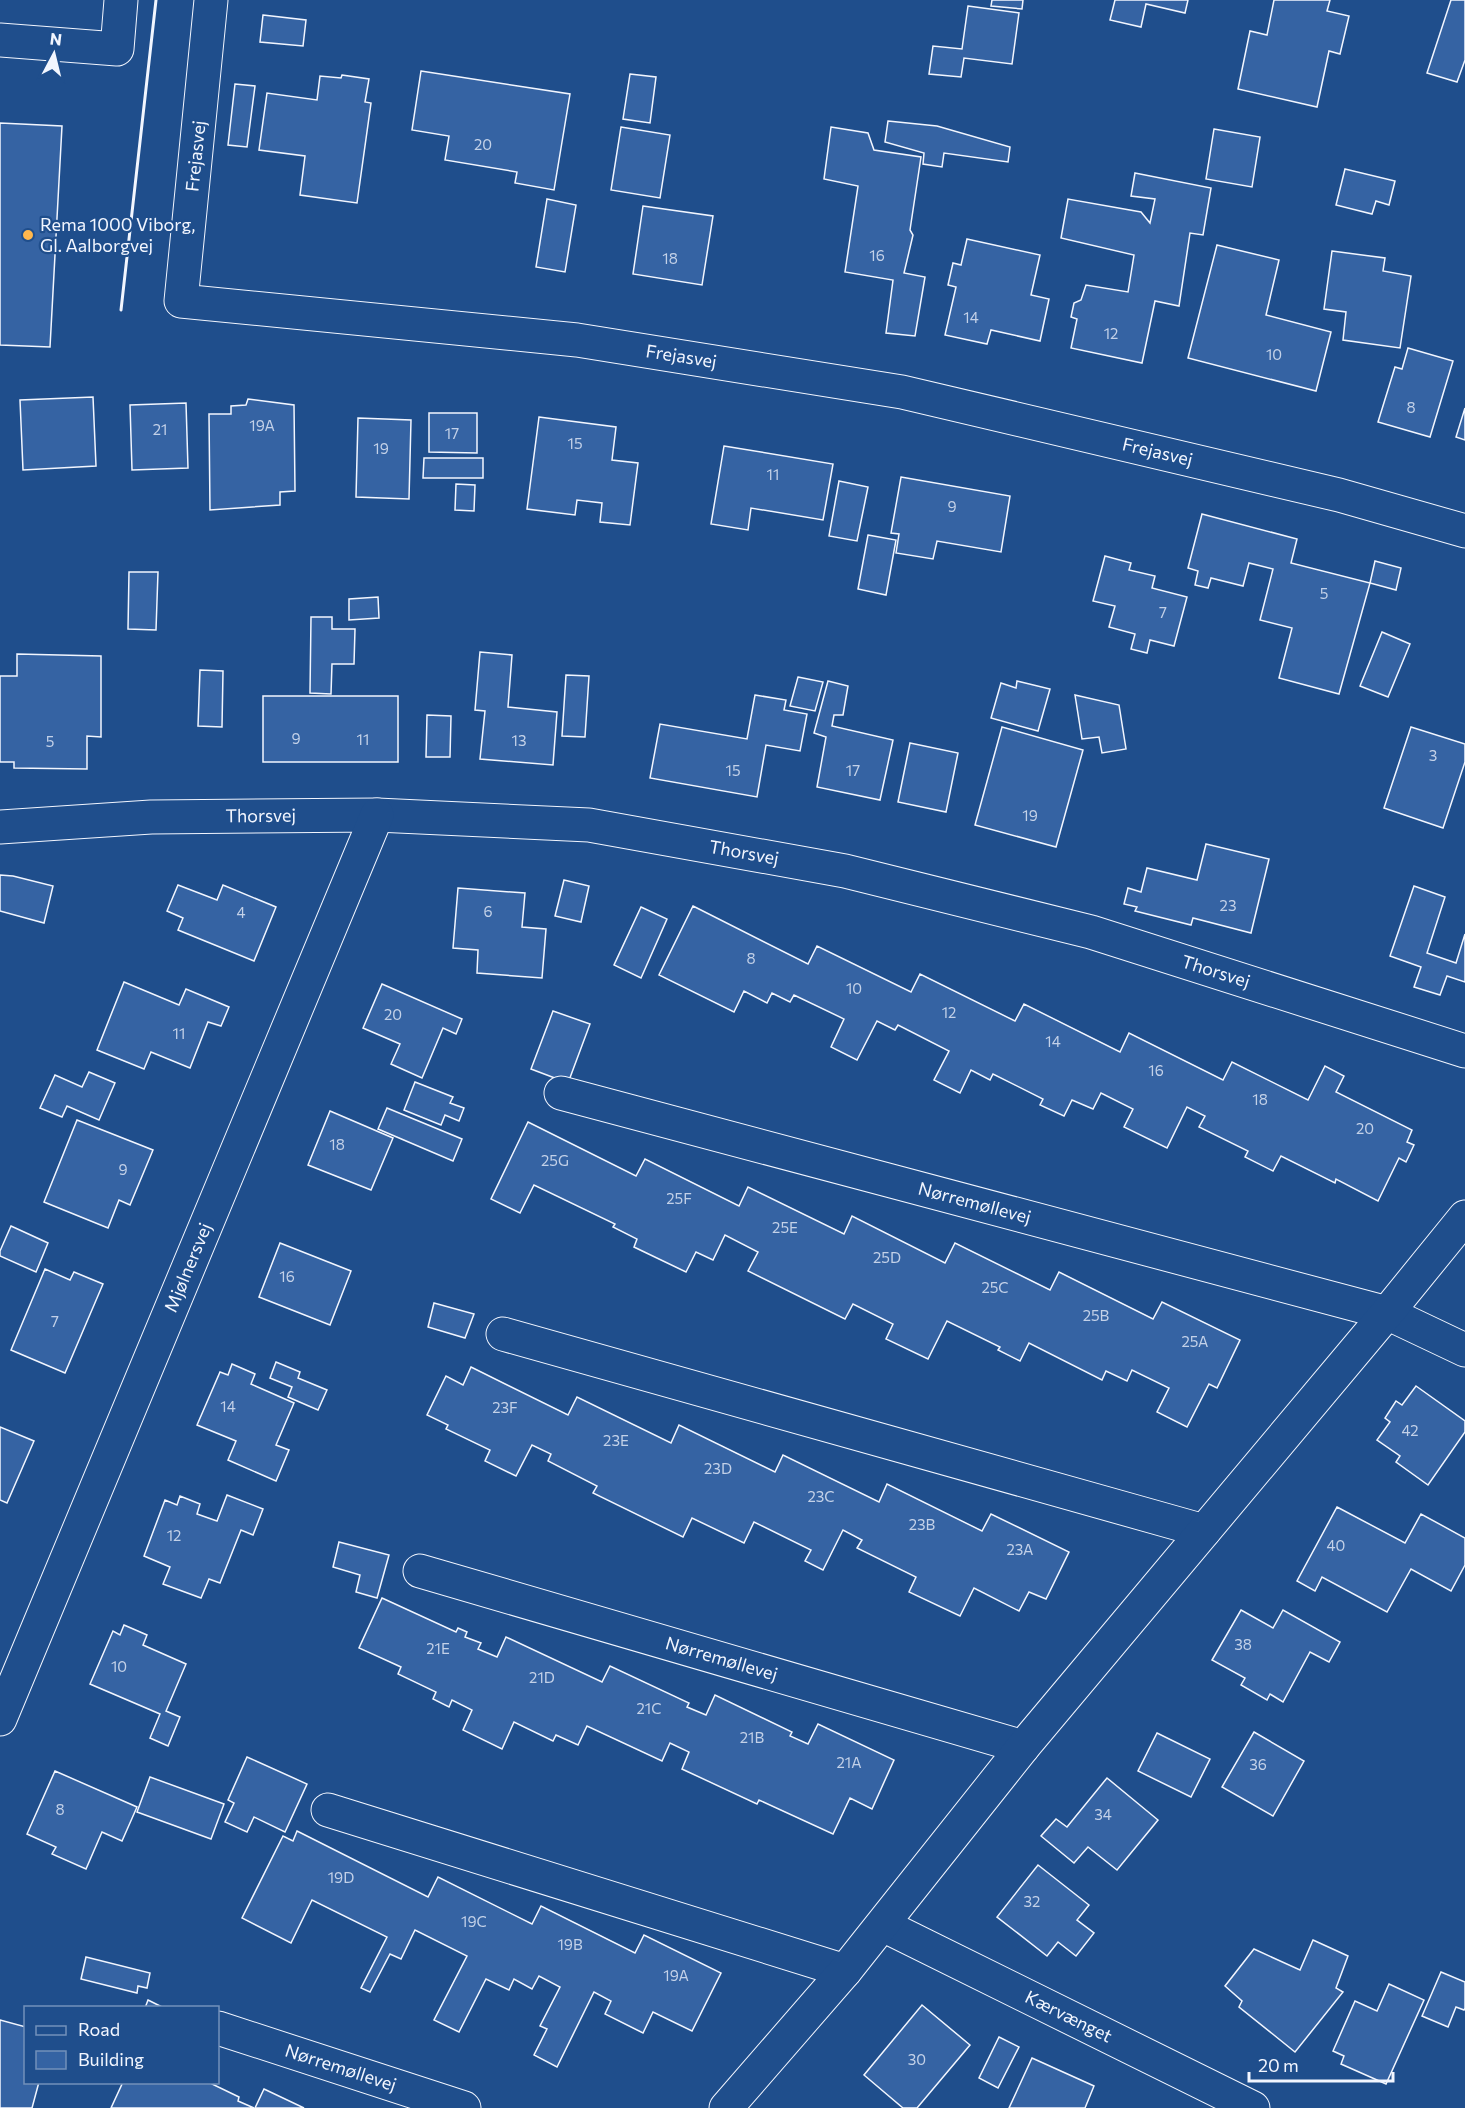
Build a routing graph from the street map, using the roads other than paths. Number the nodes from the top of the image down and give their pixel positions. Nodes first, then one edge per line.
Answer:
1 (121, 0) edge
2 (211, 0) edge
3 (0, 40) edge
4 (1465, 531) edge
5 (377, 815) junction
6 (0, 827) edge
7 (1465, 1051) edge
8 (561, 1093) dead end
9 (1465, 1217) edge
10 (1387, 1313) junction
11 (503, 1334) dead end
12 (1465, 1350) edge
13 (1204, 1531) junction
14 (420, 1571) dead end
15 (0, 1719) edge
16 (1023, 1747) junction
17 (328, 1809) dead end
18 (883, 1925) junction
19 (845, 1971) junction
20 (219, 2028) edge
21 (464, 2108) edge
22 (726, 2108) edge
23 (1253, 2108) edge

1 - 3 street
2 - 4 street, Frejasvej
5 - 6 street, Thorsvej
5 - 7 street, Thorsvej
5 - 15 street, Mjølnersvej
8 - 10 street, Nørremøllevej
9 - 10 street
10 - 12 street, Nørremøllevej
10 - 13 street
11 - 13 street
13 - 16 street
14 - 16 street, Nørremøllevej
16 - 18 street
17 - 19 street
18 - 19 street
18 - 23 street, Kærvænget
19 - 22 street
20 - 21 street, Nørremøllevej

